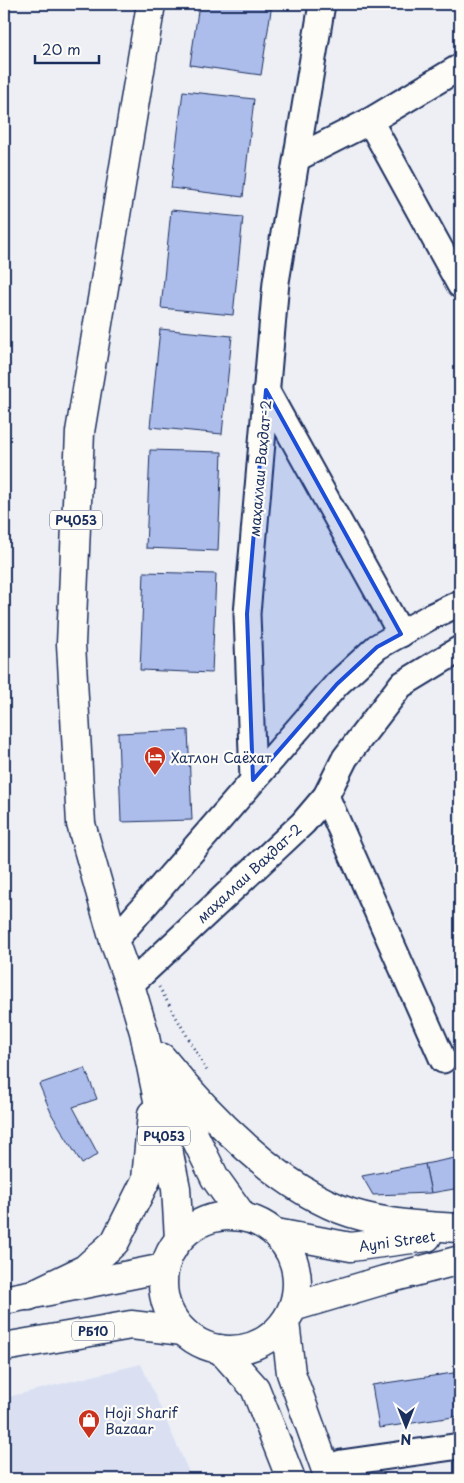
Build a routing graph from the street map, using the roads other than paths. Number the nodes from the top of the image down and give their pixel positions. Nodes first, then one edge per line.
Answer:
1 (151, 4) edge
2 (322, 4) edge
3 (460, 67) edge
4 (370, 122) junction
5 (296, 158) junction
6 (460, 285) edge
7 (266, 390) junction
8 (460, 603) edge
9 (401, 634) junction
10 (460, 649) edge
11 (253, 780) junction
12 (326, 796) junction
13 (114, 941) junction
14 (130, 984) junction
15 (145, 1036) junction
16 (443, 1060) dead end
17 (154, 1087) junction
18 (244, 1217) junction
19 (460, 1230) edge
20 (276, 1233) junction
21 (179, 1239) junction
22 (460, 1260) edge
23 (164, 1268) junction
24 (16, 1298) edge
25 (289, 1315) junction
26 (184, 1331) junction
27 (4, 1347) edge
28 (220, 1349) junction
29 (460, 1446) edge
30 (327, 1474) edge
31 (291, 1479) edge

1 - 13 main road, РҶ053
2 - 5 street, маҳаллаи Ваҳдат-2
3 - 4 street
4 - 5 street
4 - 6 street
5 - 7 street, маҳаллаи Ваҳдат-2
7 - 9 street
7 - 11 street, маҳаллаи Ваҳдат-2
8 - 9 street
9 - 11 street
10 - 12 street, маҳаллаи Ваҳдат-2
11 - 13 street
12 - 14 street, маҳаллаи Ваҳдат-2
12 - 16 street
13 - 14 main road, РҶ053
14 - 15 main road, РҶ053
15 - 17 main road, РҶ053
15 - 18 main road
15 - 19 main road
17 - 21 main road, РҶ053
17 - 24 main road
18 - 20 main road
18 - 21 main road
19 - 20 main road, Ayni Street
20 - 25 main road
21 - 23 main road
22 - 25 main road
23 - 24 main road
23 - 26 main road
25 - 28 main road
25 - 30 main road
26 - 27 main road, РБ10
26 - 28 main road
28 - 31 main road
29 - 30 street

